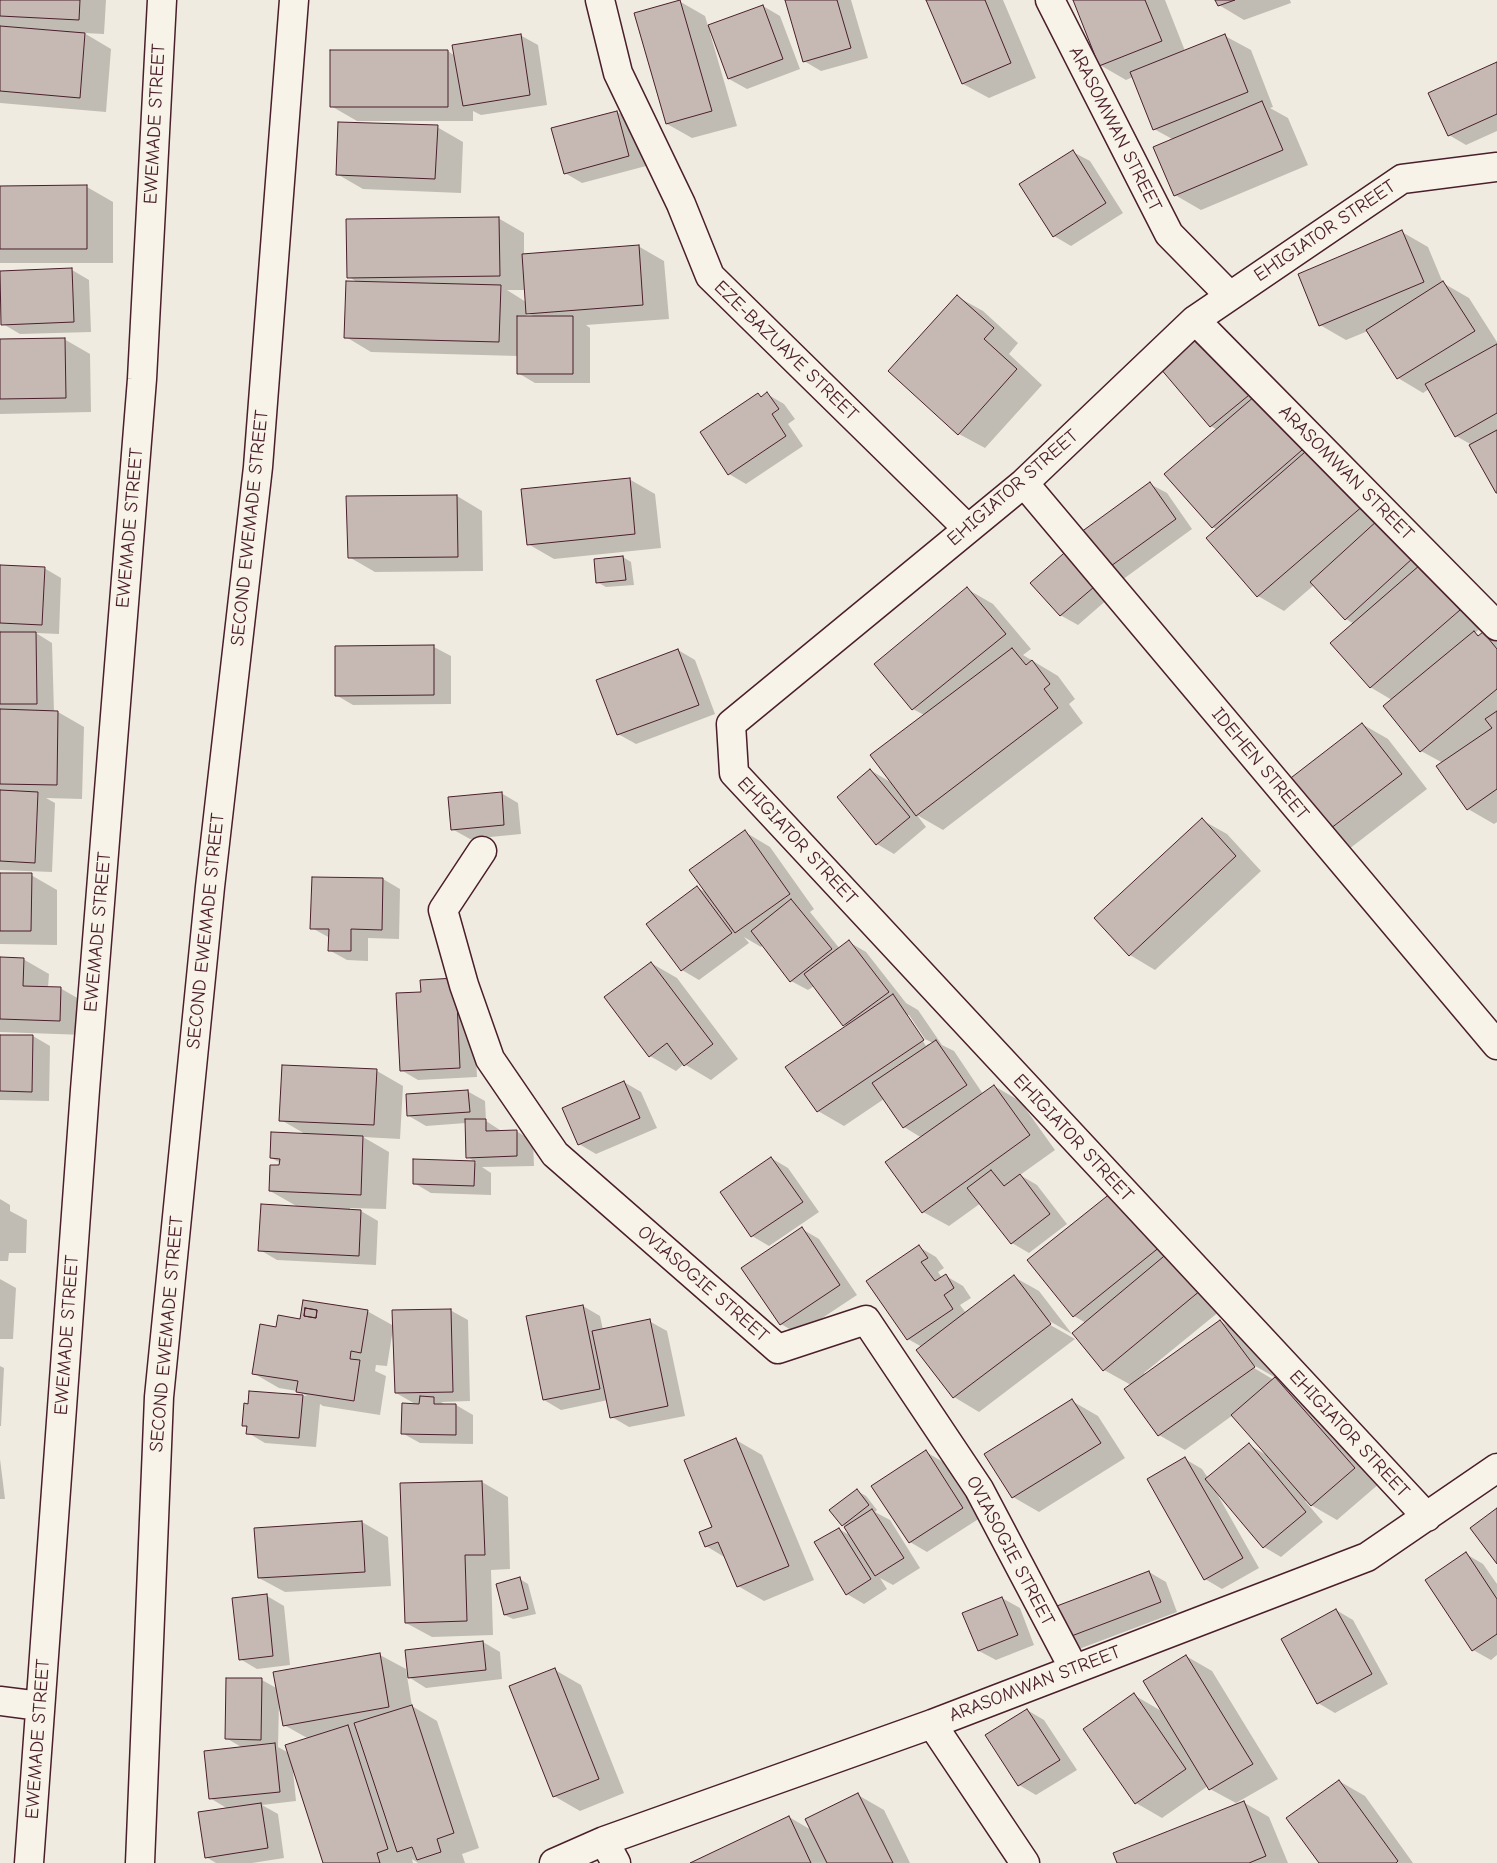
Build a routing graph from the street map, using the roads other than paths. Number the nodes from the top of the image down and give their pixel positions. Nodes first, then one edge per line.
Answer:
1 (162, 0) edge
2 (294, 0) edge
3 (600, 0) edge
4 (1050, 0) edge
5 (1497, 167) edge
6 (1230, 296) junction
7 (1195, 320) junction
8 (1024, 484) junction
9 (968, 530) junction
10 (1497, 626) edge
11 (482, 850) dead end
12 (1497, 1045) edge
13 (1497, 1468) edge
14 (1427, 1517) junction
15 (1074, 1670) junction
16 (0, 1701) edge
17 (40, 1706) junction
18 (932, 1724) junction
19 (610, 1852) edge
20 (29, 1863) edge
21 (140, 1863) edge
22 (554, 1863) edge
23 (1025, 1863) edge

1 - 17 street, EWEMADE STREET
2 - 21 street, SECOND EWEMADE STREET
3 - 9 street, EZE-BAZUAYE STREET
4 - 6 street, ARASOMWAN STREET
5 - 6 street, EHIGIATOR STREET
6 - 7 street, EHIGIATOR STREET
7 - 8 street, EHIGIATOR STREET
7 - 10 street, ARASOMWAN STREET
8 - 9 street, EHIGIATOR STREET
8 - 12 street, IDEHEN STREET
9 - 14 street, EHIGIATOR STREET
11 - 15 street, OVIASOGIE STREET
13 - 14 street, ARASOMWAN STREET
14 - 15 street, ARASOMWAN STREET
15 - 18 street, ARASOMWAN STREET
16 - 17 street
17 - 20 street, EWEMADE STREET
18 - 19 street, ARASOMWAN STREET
18 - 23 street
19 - 22 street, ARASOMWAN STREET

